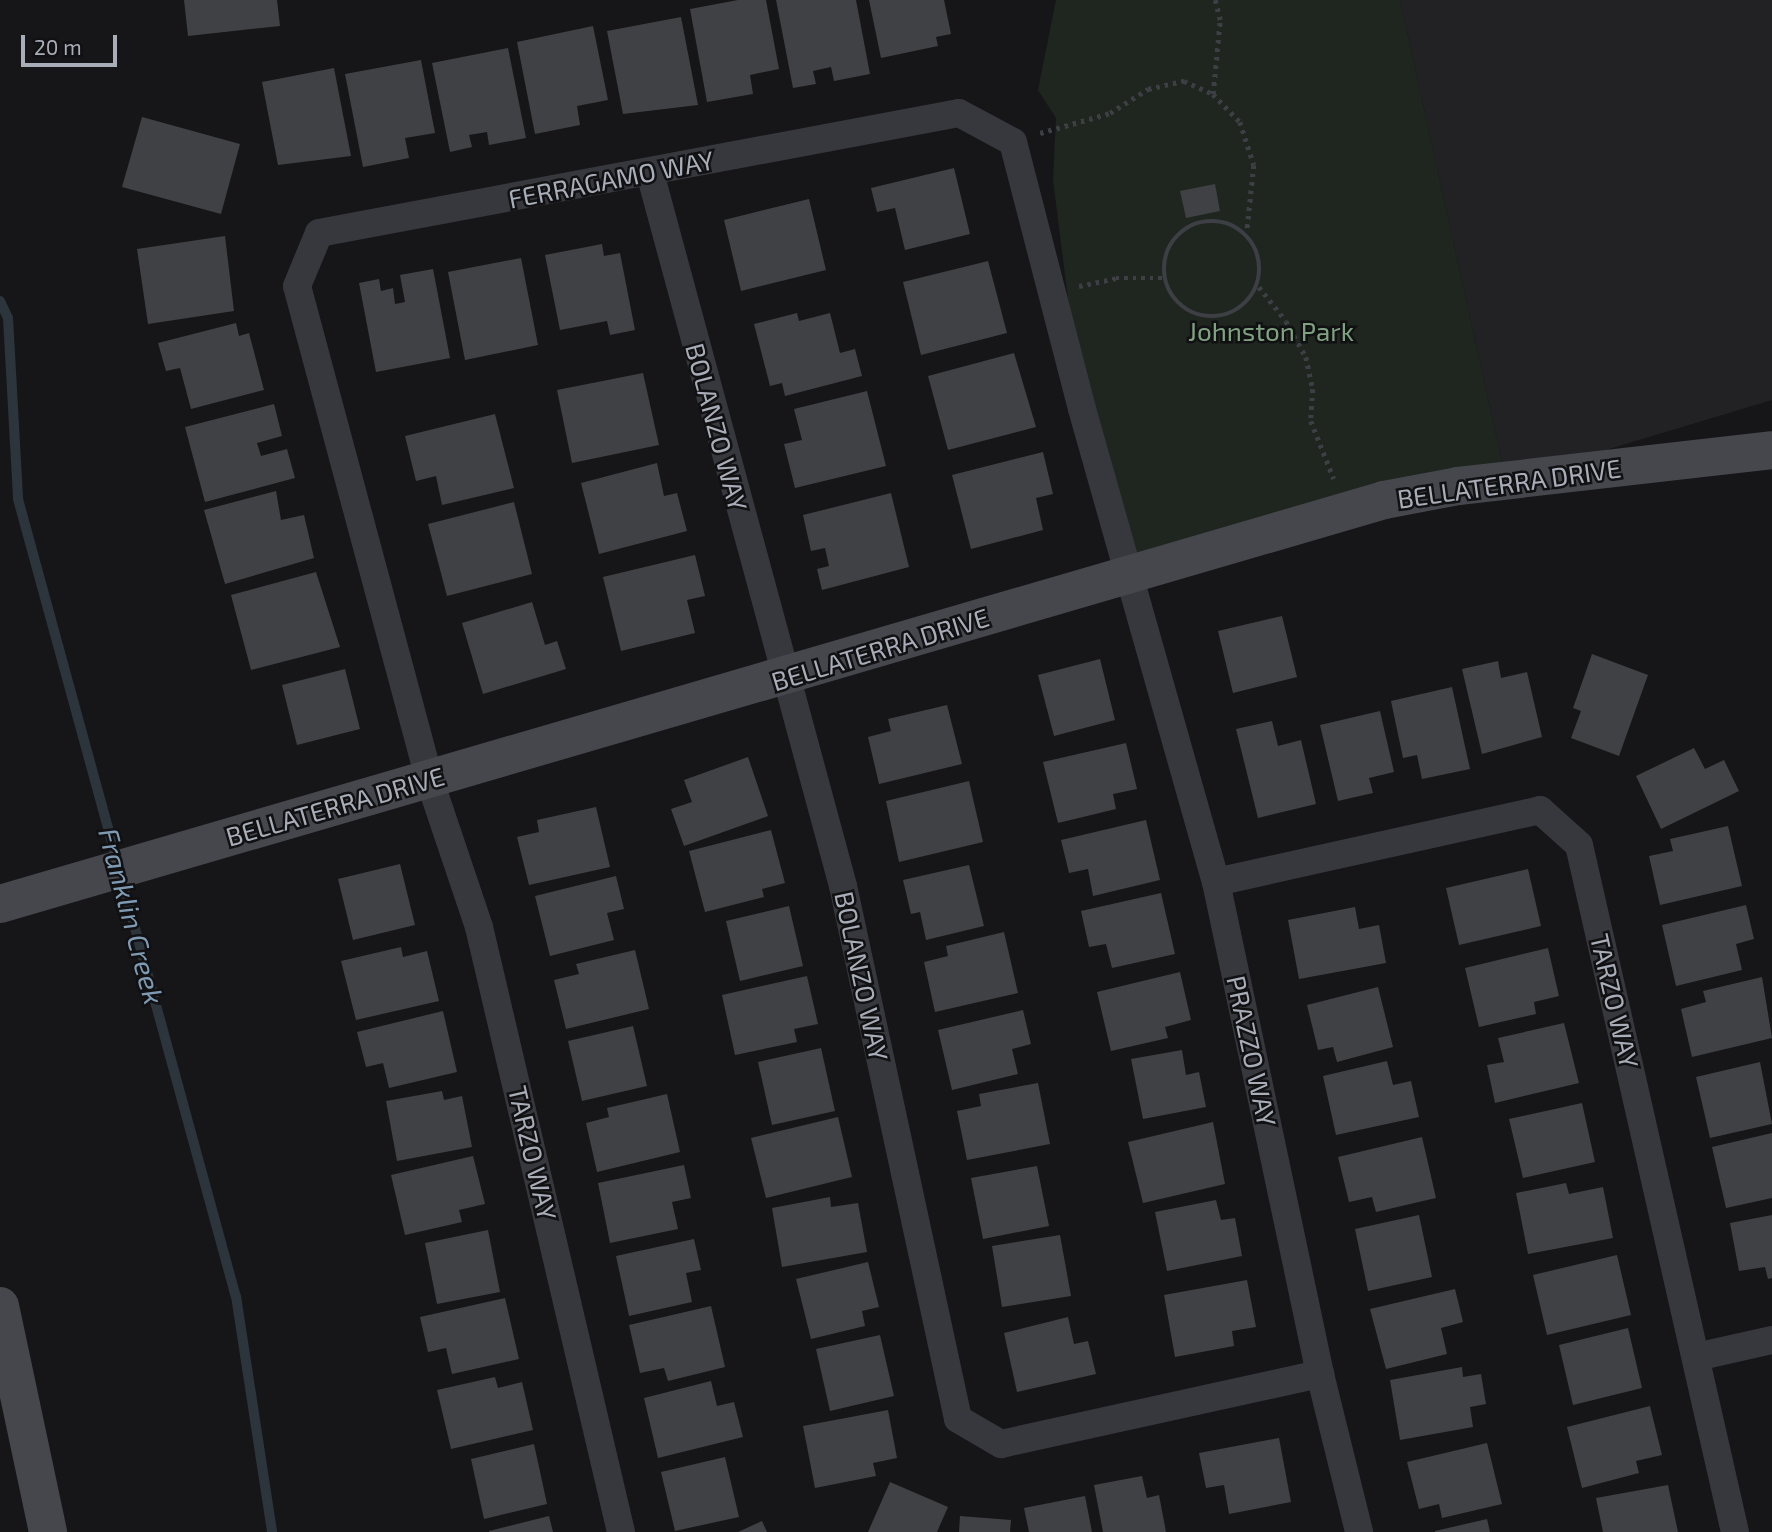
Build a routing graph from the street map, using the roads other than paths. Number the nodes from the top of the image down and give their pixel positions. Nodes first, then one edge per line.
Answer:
1 (650, 173) junction
2 (1772, 450) edge
3 (1131, 574) junction
4 (785, 678) junction
5 (429, 778) junction
6 (1216, 882) junction
7 (0, 904) edge
8 (0, 1306) edge
9 (1772, 1340) edge
10 (1696, 1357) junction
11 (1321, 1374) junction
12 (48, 1532) edge
13 (621, 1532) edge
14 (1359, 1532) edge
15 (1735, 1532) edge

1 - 3 street, FERRAGAMO WAY
1 - 4 street, BOLANZO WAY
1 - 5 street, FERRAGAMO WAY
2 - 3 street, BELLATERRA DRIVE
3 - 4 street, BELLATERRA DRIVE
3 - 6 street, PRAZZO WAY
4 - 5 street, BELLATERRA DRIVE
4 - 11 street, BOLANZO WAY
5 - 7 street, BELLATERRA DRIVE
5 - 13 street, TARZO WAY
6 - 10 street, TARZO WAY
6 - 11 street, PRAZZO WAY
8 - 12 street
9 - 10 street
10 - 15 street, TARZO WAY
11 - 14 street, PRAZZO WAY

